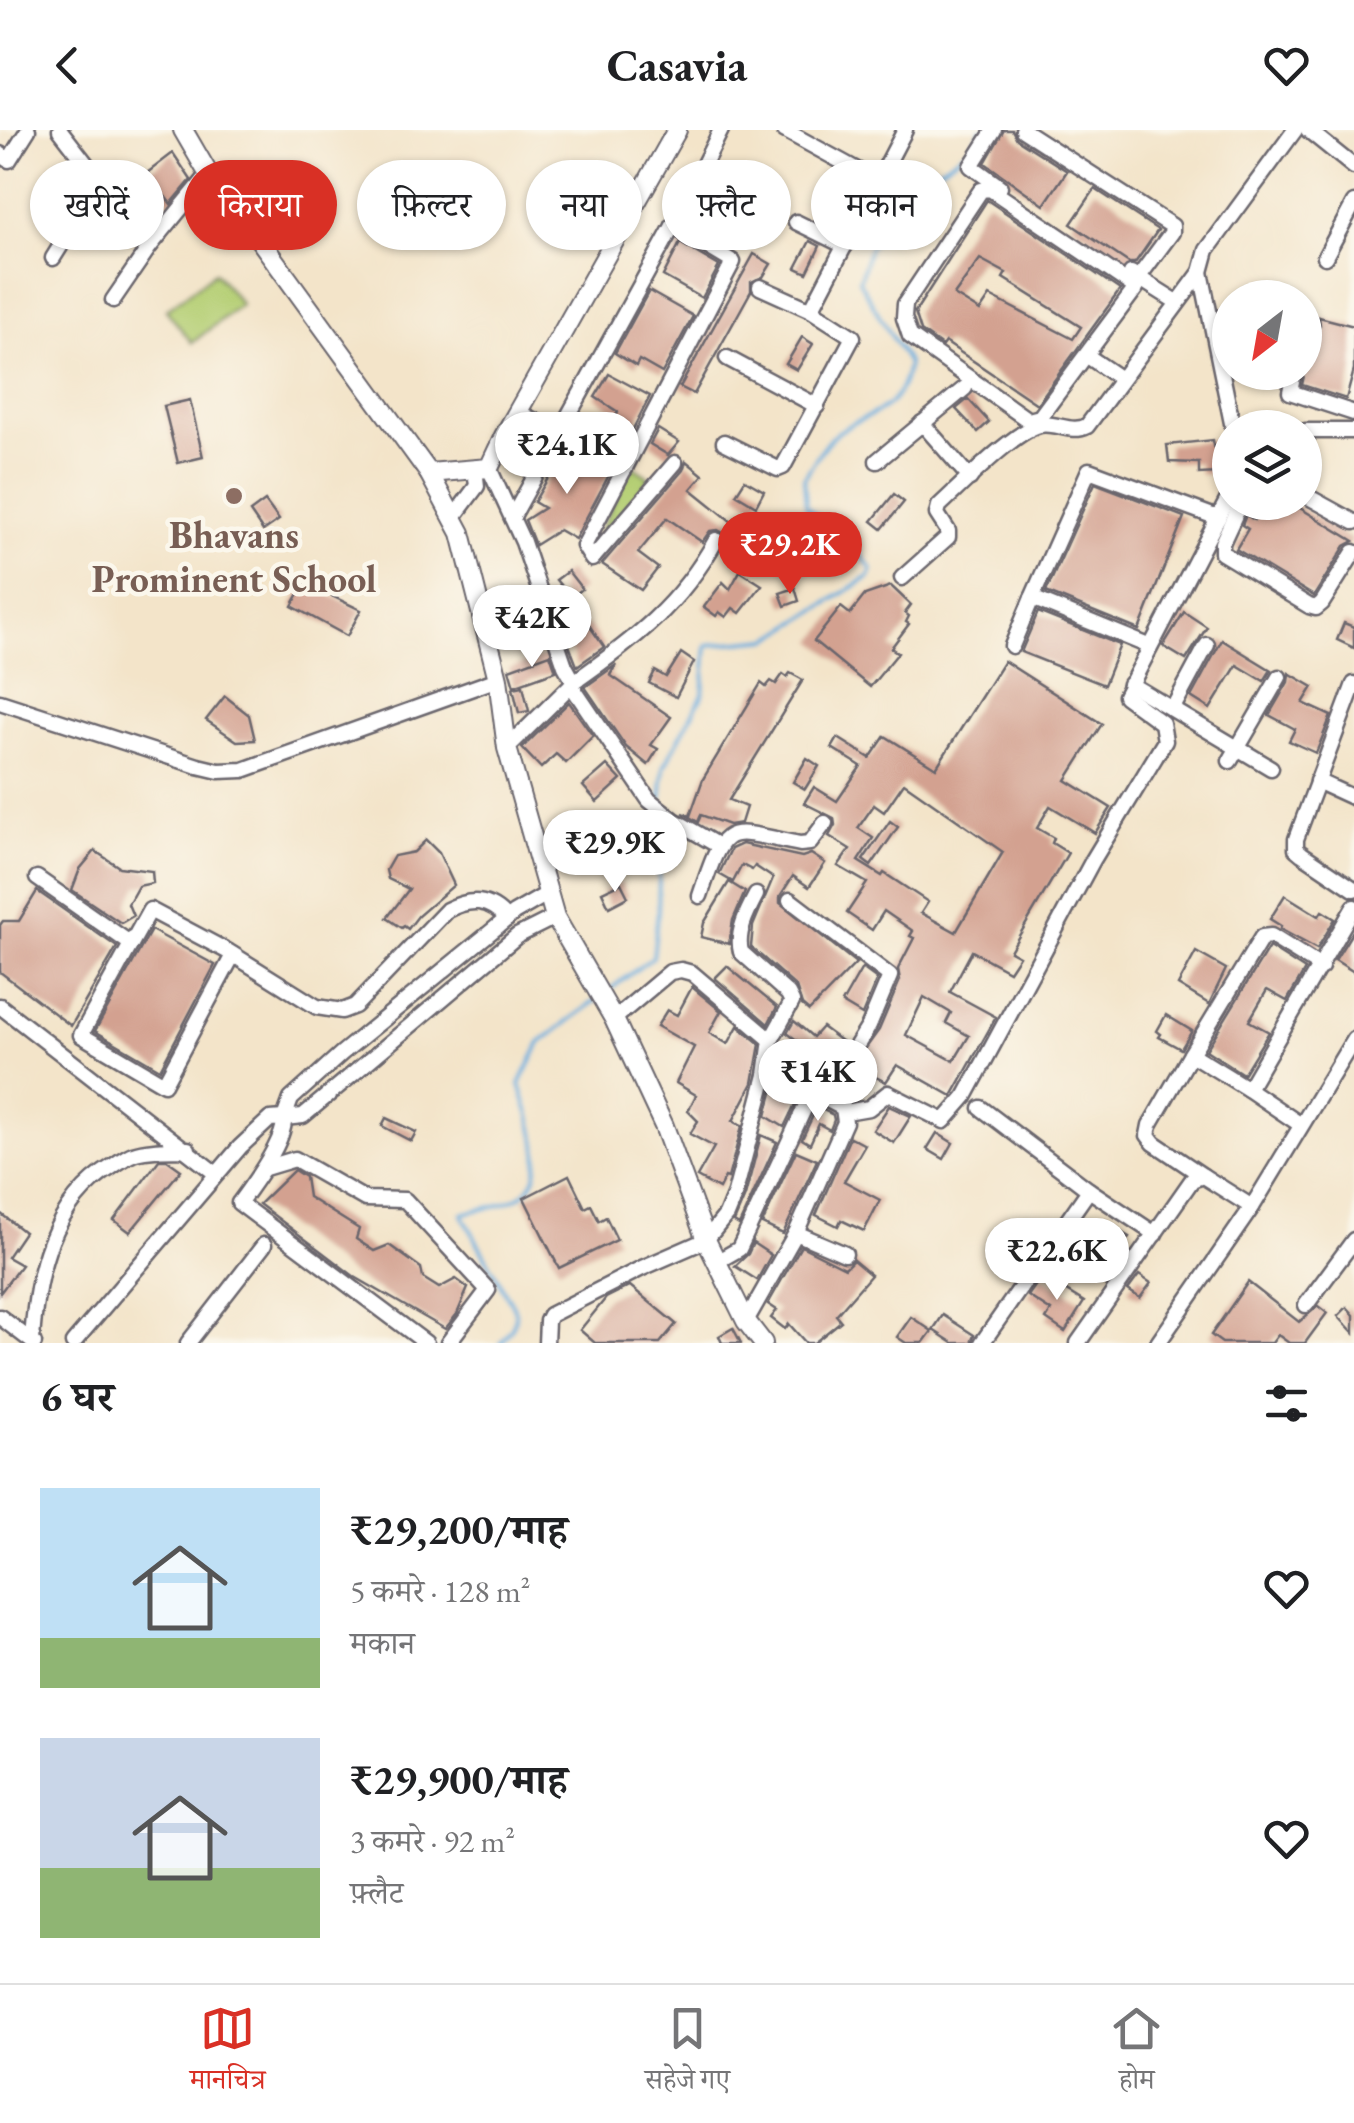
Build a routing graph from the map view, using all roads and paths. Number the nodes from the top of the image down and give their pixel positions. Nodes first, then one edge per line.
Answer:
1 (28, 130) edge
2 (60, 130) edge
3 (183, 130) edge
4 (677, 130) edge
5 (721, 130) edge
6 (784, 130) edge
7 (905, 130) edge
8 (994, 130) edge
9 (1023, 130) edge
10 (1295, 130) edge
11 (1308, 130) edge
12 (0, 154) edge
13 (84, 160) edge
14 (201, 160) edge
15 (706, 160) edge
16 (838, 160) edge
17 (889, 160) edge
18 (1354, 167) edge
19 (1354, 203) edge
20 (184, 205) edge
21 (796, 222) dead end
22 (164, 229) edge
23 (811, 229) edge
24 (662, 244) edge
25 (58, 250) edge
26 (147, 250) edge
27 (265, 250) edge
28 (712, 250) edge
29 (843, 250) edge
30 (1325, 257) dead end
31 (53, 258) dead end
32 (1201, 272) junction
33 (1138, 278) junction
34 (760, 287) dead end
35 (113, 300) dead end
36 (1177, 302) junction
37 (811, 310) junction
38 (1086, 355) junction
39 (726, 358) dead end
40 (1122, 379) junction
41 (965, 388) dead end
42 (1290, 390) edge
43 (817, 406) junction
44 (1353, 409) edge
45 (1229, 410) edge
46 (518, 412) junction
47 (922, 423) junction
48 (1322, 430) edge
49 (1352, 431) edge
50 (559, 433) junction
51 (724, 442) dead end
52 (877, 461) dead end
53 (675, 463) dead end
54 (482, 468) junction
55 (625, 469) junction
56 (429, 473) junction
57 (970, 478) junction
58 (1322, 504) edge
59 (1212, 516) edge
60 (453, 518) junction
61 (512, 518) junction
62 (1217, 520) edge
63 (1232, 520) edge
64 (1354, 522) edge
65 (716, 540) dead end
66 (1354, 552) edge
67 (902, 578) dead end
68 (1032, 598) junction
69 (1207, 645) dead end
70 (1012, 646) dead end
71 (1149, 646) junction
72 (1280, 676) dead end
73 (498, 679) junction
74 (572, 683) junction
75 (1130, 684) junction
76 (1354, 684) edge
77 (0, 702) edge
78 (1172, 708) junction
79 (507, 748) junction
80 (1234, 754) junction
81 (1271, 768) dead end
82 (1317, 781) junction
83 (1354, 798) edge
84 (825, 823) dead end
85 (717, 846) junction
86 (36, 878) dead end
87 (1354, 888) edge
88 (547, 894) junction
89 (756, 895) dead end
90 (700, 896) dead end
91 (790, 900) dead end
92 (1354, 907) edge
93 (555, 918) junction
94 (507, 919) junction
95 (132, 944) junction
96 (233, 955) junction
97 (1321, 968) junction
98 (0, 1006) edge
99 (342, 1011) junction
100 (613, 1017) junction
101 (363, 1036) junction
102 (1354, 1038) edge
103 (771, 1040) junction
104 (1191, 1054) junction
105 (766, 1076) junction
106 (1248, 1090) junction
107 (812, 1092) junction
108 (981, 1108) dead end
109 (846, 1112) junction
110 (284, 1118) junction
111 (1301, 1125) junction
112 (188, 1149) junction
113 (265, 1168) junction
114 (216, 1174) junction
115 (1203, 1176) junction
116 (1089, 1190) junction
117 (1252, 1207) junction
118 (796, 1233) junction
119 (1155, 1234) junction
120 (706, 1240) junction
121 (1354, 1240) edge
122 (264, 1245) dead end
123 (845, 1254) dead end
124 (718, 1261) junction
125 (1306, 1304) dead end
126 (0, 1317) edge
127 (746, 1321) junction
128 (33, 1342) edge
129 (73, 1343) edge
130 (188, 1343) edge
131 (426, 1343) edge
132 (448, 1343) edge
133 (546, 1343) edge
134 (763, 1343) edge
135 (982, 1343) edge
136 (1078, 1343) edge
137 (1158, 1343) edge

1 - 12 street
2 - 13 street
3 - 14 street
4 - 46 street
5 - 15 street
6 - 16 street
7 - 17 street
8 - 33 street
9 - 33 street
10 - 32 street
11 - 18 street
19 - 30 street
20 - 22 street
21 - 23 street
24 - 50 street
25 - 31 street
26 - 35 street
27 - 56 street
28 - 55 street
29 - 37 street
32 - 36 street
32 - 45 street
33 - 36 street
34 - 37 street
36 - 40 street
37 - 43 street
38 - 38 street
38 - 40 street
39 - 43 street
40 - 57 street
41 - 47 street
42 - 44 street
43 - 51 street
44 - 49 street
46 - 50 street
46 - 54 street
47 - 52 street
47 - 57 street
48 - 49 street
50 - 55 street
50 - 61 street
53 - 55 street
54 - 56 street
54 - 60 street
54 - 61 street
56 - 60 street
57 - 67 street
58 - 64 street
59 - 68 street
60 - 73 street
61 - 74 street
62 - 71 street
63 - 66 street
65 - 74 street
68 - 70 street
68 - 71 street
69 - 78 street
71 - 75 street
72 - 80 street
73 - 77 street
73 - 79 street
74 - 79 street
74 - 85 street
75 - 78 street
75 - 109 street
76 - 82 street
78 - 80 street
79 - 88 street
80 - 81 street
82 - 83 street
82 - 87 street
84 - 85 street
85 - 90 street
86 - 95 street
88 - 93 street
88 - 94 street
89 - 103 street
91 - 107 street
92 - 97 street
93 - 100 street
93 - 110 street
94 - 99 street
94 - 101 street
95 - 96 street
95 - 96 street
96 - 99 street
97 - 104 street
97 - 106 street
98 - 112 street
99 - 101 street
100 - 103 street
100 - 120 street
101 - 110 street
102 - 111 street
103 - 105 street
104 - 106 street
104 - 115 street
105 - 107 street
105 - 120 street
106 - 111 street
107 - 109 street
107 - 124 street
108 - 116 street
109 - 118 street
110 - 113 street
110 - 114 street
111 - 117 street
112 - 114 street
112 - 128 street
113 - 131 street
113 - 132 street
114 - 129 street
115 - 117 street
115 - 119 street
116 - 119 street
116 - 135 street
117 - 137 street
118 - 123 street
118 - 127 street
119 - 136 street
120 - 124 street
120 - 133 street
121 - 125 street
122 - 130 street
124 - 127 street
126 - 128 street
127 - 134 street

